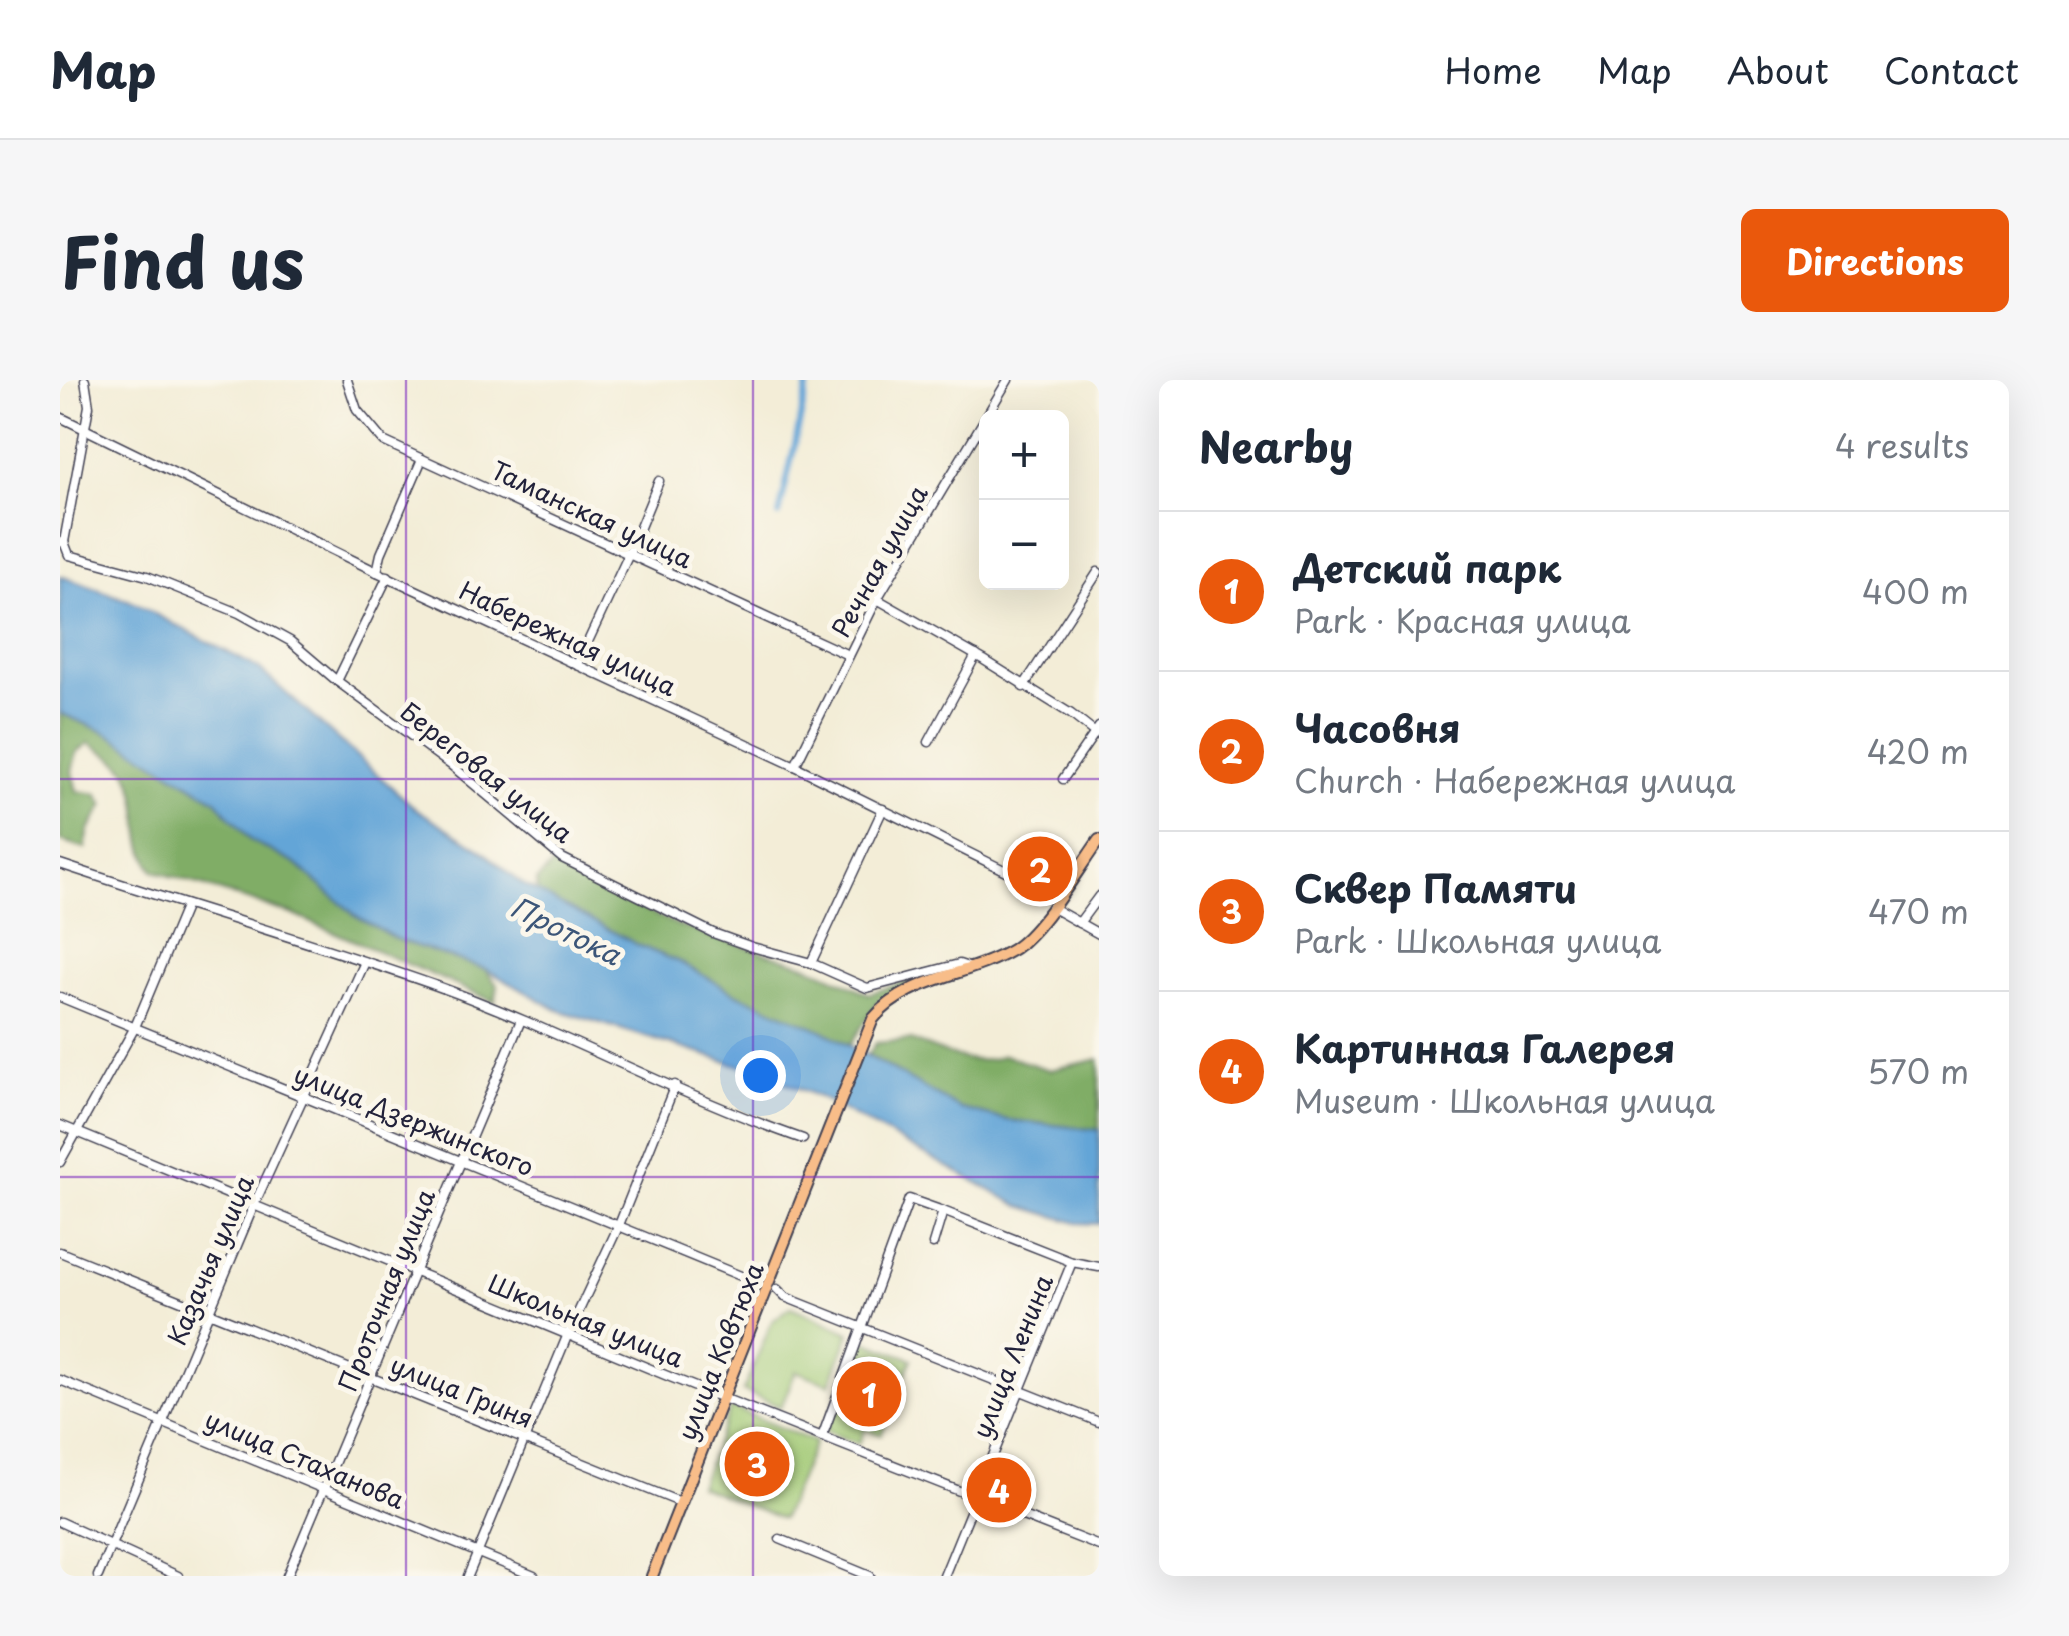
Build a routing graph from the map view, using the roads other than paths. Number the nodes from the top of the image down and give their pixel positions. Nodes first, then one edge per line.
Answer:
1 (86, 380) edge
2 (347, 380) edge
3 (1008, 380) edge
4 (60, 417) edge
5 (85, 430) junction
6 (422, 459) junction
7 (659, 482) dead end
8 (62, 542) edge
9 (630, 554) junction
10 (377, 572) junction
11 (1098, 572) edge
12 (388, 576) junction
13 (877, 599) junction
14 (848, 655) junction
15 (976, 655) junction
16 (576, 665) junction
17 (338, 682) junction
18 (1023, 687) junction
19 (1097, 730) edge
20 (929, 742) dead end
21 (795, 766) junction
22 (1063, 779) dead end
23 (883, 809) junction
24 (1099, 840) edge
25 (60, 864) edge
26 (1099, 896) edge
27 (1054, 902) junction
28 (186, 905) junction
29 (1079, 922) junction
30 (1099, 934) edge
31 (365, 962) junction
32 (811, 963) junction
33 (971, 968) junction
34 (60, 997) edge
35 (521, 1020) junction
36 (134, 1028) junction
37 (675, 1086) junction
38 (306, 1098) junction
39 (60, 1125) edge
40 (76, 1132) junction
41 (802, 1138) dead end
42 (461, 1161) junction
43 (60, 1162) edge
44 (254, 1205) junction
45 (944, 1211) junction
46 (619, 1226) junction
47 (932, 1244) dead end
48 (60, 1252) edge
49 (1072, 1262) junction
50 (1099, 1267) edge
51 (413, 1270) junction
52 (752, 1282) dead end
53 (777, 1289) dead end
54 (210, 1312) junction
55 (861, 1329) junction
56 (568, 1334) junction
57 (373, 1377) junction
58 (60, 1380) edge
59 (1021, 1391) junction
60 (723, 1396) junction
61 (163, 1422) junction
62 (1099, 1422) edge
63 (822, 1437) junction
64 (526, 1438) junction
65 (324, 1488) junction
66 (974, 1500) junction
67 (682, 1503) junction
68 (60, 1522) edge
69 (780, 1539) dead end
70 (111, 1545) junction
71 (1099, 1546) edge
72 (478, 1554) junction
73 (98, 1576) edge
74 (178, 1576) edge
75 (287, 1576) edge
76 (468, 1576) edge
77 (534, 1576) edge
78 (652, 1576) edge
79 (870, 1576) edge
80 (944, 1576) edge

1 - 5 street
2 - 6 street, Таманская улица
3 - 13 street, Речная улица
4 - 5 street, Набережная улица
5 - 8 street
5 - 10 street, Набережная улица
6 - 9 street, Таманская улица
6 - 10 street
7 - 9 street
8 - 17 street, Береговая улица
9 - 14 street, Таманская улица
9 - 16 street
10 - 12 street, Набережная улица
11 - 18 street
12 - 16 street, Набережная улица
12 - 17 street
13 - 14 street, Речная улица
13 - 15 street
14 - 21 street, Речная улица
15 - 18 street
15 - 20 street
16 - 21 street, Набережная улица
17 - 32 street, Береговая улица
18 - 19 street
19 - 22 street
21 - 23 street, Набережная улица
23 - 27 street, Набережная улица
23 - 32 street
24 - 27 main road
25 - 28 street
26 - 29 street
27 - 29 street, Набережная улица
27 - 33 main road
28 - 31 street
28 - 36 street
29 - 30 street, Набережная улица
31 - 35 street
31 - 38 street, Казачья улица
32 - 33 street, Береговая улица
33 - 60 main road, улица Ковтюха
34 - 36 street, улица Дзержинского
35 - 37 street
35 - 42 street, Проточная улица
36 - 38 street, улица Дзержинского
36 - 40 street
37 - 41 street
37 - 46 street
38 - 42 street, улица Дзержинского
38 - 44 street, Казачья улица
39 - 40 street, Школьная улица
40 - 43 street
40 - 44 street, Школьная улица
42 - 46 street, улица Дзержинского
42 - 51 street, Проточная улица
44 - 51 street, Школьная улица
44 - 54 street, Казачья улица
45 - 47 street
45 - 49 street
45 - 55 street
46 - 52 street, улица Дзержинского
46 - 56 street
48 - 54 street, улица Гриня
49 - 50 street
49 - 59 street, улица Ленина
51 - 56 street, Школьная улица
51 - 57 street, Проточная улица
53 - 55 street
54 - 57 street, улица Гриня
54 - 61 street, Казачья улица
55 - 59 street
55 - 63 street
56 - 60 street, Школьная улица
56 - 64 street
57 - 64 street, улица Гриня
57 - 65 street, Проточная улица
58 - 61 street, улица Стаханова
59 - 62 street
59 - 66 street, улица Ленина
60 - 63 street, Школьная улица
60 - 67 main road, улица Ковтюха
61 - 65 street, улица Стаханова
61 - 70 street, Казачья улица
63 - 66 street, Школьная улица
64 - 67 street, улица Гриня
64 - 72 street
65 - 72 street, улица Стаханова
65 - 75 street, Проточная улица
66 - 71 street, Школьная улица
66 - 80 street, улица Ленина
67 - 78 main road, улица Ковтюха
68 - 70 street
69 - 79 street
70 - 73 street, Казачья улица
70 - 74 street
72 - 76 street
72 - 77 street, улица Стаханова

